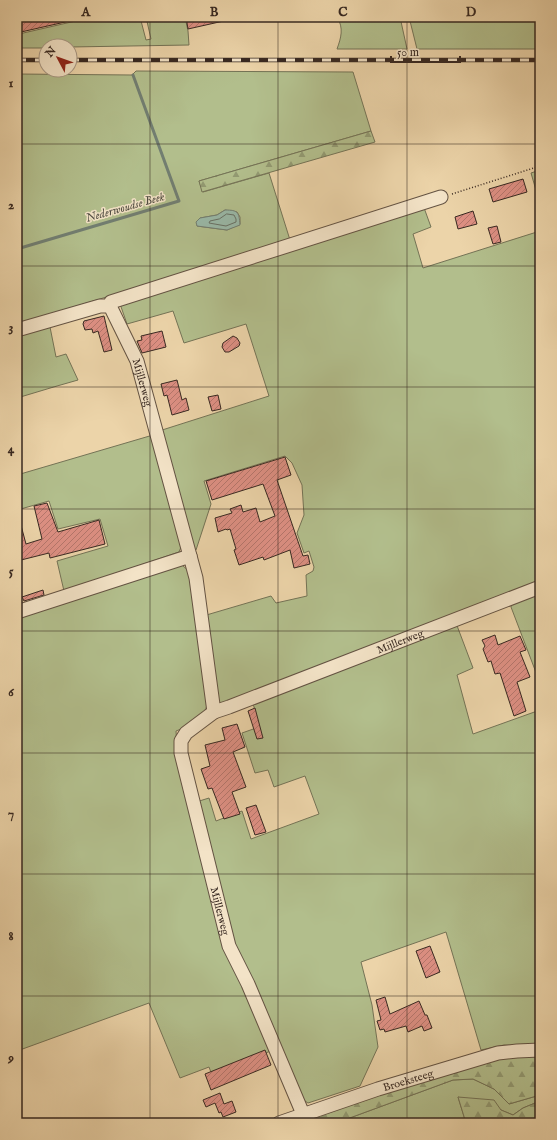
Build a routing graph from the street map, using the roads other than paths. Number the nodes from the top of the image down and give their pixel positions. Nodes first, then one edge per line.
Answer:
1 (441, 197) road end
2 (110, 306) junction
3 (17, 330) edge
4 (190, 556) junction
5 (540, 587) edge
6 (17, 612) edge
7 (214, 712) junction
8 (540, 1050) edge
9 (303, 1114) junction
10 (279, 1123) edge

1 - 2 street
2 - 3 street
2 - 4 street, Mijllerweg
4 - 6 street
4 - 7 street, Mijllerweg
5 - 7 street, Mijllerweg
7 - 9 street, Mijllerweg
8 - 9 street, Broeksteeg
9 - 10 street, Broeksteeg

